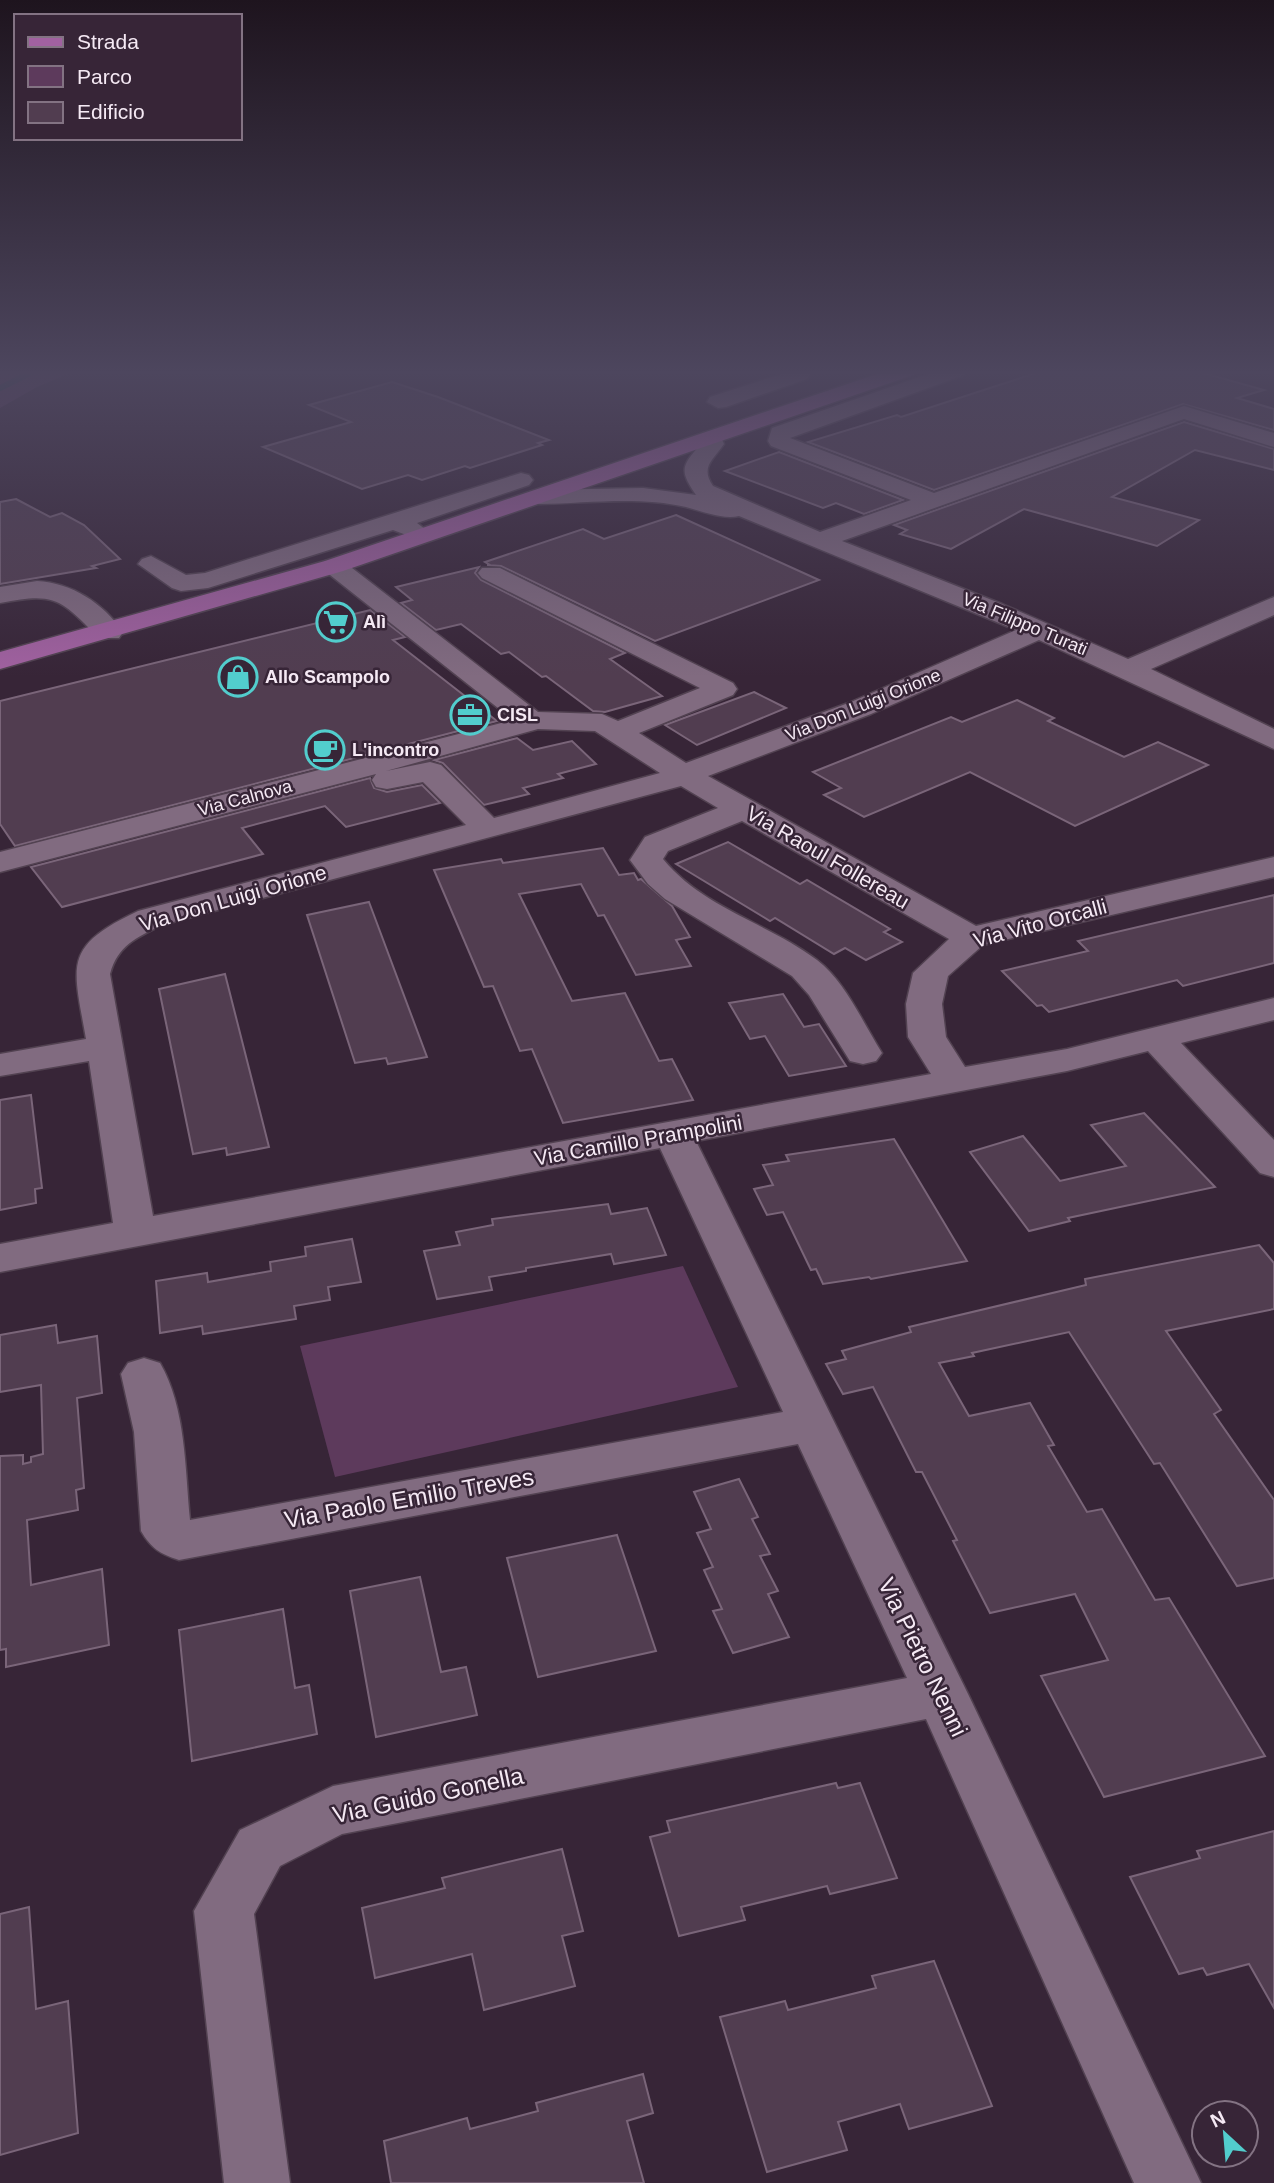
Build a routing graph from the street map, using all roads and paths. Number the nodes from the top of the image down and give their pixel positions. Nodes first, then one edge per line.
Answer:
1 (610, 473) edge
2 (633, 473) edge
3 (652, 473) edge
4 (695, 473) edge
5 (861, 473) edge
6 (1013, 473) edge
7 (521, 480) dead end
8 (705, 491) junction
9 (540, 498) junction
10 (682, 499) junction
11 (934, 501) junction
12 (769, 521) junction
13 (395, 522) junction
14 (426, 536) junction
15 (822, 540) junction
16 (151, 564) dead end
17 (334, 566) junction
18 (491, 573) dead end
19 (0, 595) edge
20 (1274, 605) edge
21 (1039, 630) junction
22 (109, 632) junction
23 (0, 661) edge
24 (1128, 669) junction
25 (531, 720) junction
26 (609, 727) junction
27 (1274, 740) edge
28 (685, 776) junction
29 (369, 785) dead end
30 (743, 809) junction
31 (233, 824) dead end
32 (488, 830) junction
33 (0, 862) edge
34 (1274, 867) edge
35 (0, 883) edge
36 (971, 937) junction
37 (1274, 1009) edge
38 (1156, 1038) junction
39 (106, 1048) junction
40 (863, 1052) dead end
41 (0, 1065) edge
42 (955, 1082) junction
43 (673, 1134) junction
44 (1274, 1164) edge
45 (135, 1233) junction
46 (0, 1258) edge
47 (144, 1374) dead end
48 (811, 1424) junction
49 (941, 1694) junction
50 (257, 2183) edge
51 (1168, 2183) edge

1 - 9 main road
2 - 10 street, Via Filippo Turati
3 - 8 street, Via Filippo Turati
4 - 8 street
5 - 11 street
6 - 11 street
7 - 13 street
8 - 12 street, Via Filippo Turati
9 - 10 street, Via Filippo Turati
9 - 14 main road
10 - 12 street, Via Filippo Turati
11 - 15 street
12 - 15 street, Via Filippo Turati
13 - 14 street
13 - 16 street
14 - 17 main road
15 - 21 street, Via Filippo Turati
17 - 22 main road
17 - 25 street
18 - 26 street
19 - 22 street
20 - 24 street
21 - 24 street, Via Filippo Turati
21 - 28 street, Via Don Luigi Orione
22 - 23 main road
24 - 27 street, Via Filippo Turati
25 - 26 street
25 - 33 street, Via Calnova
26 - 28 street
28 - 30 street, Via Raoul Follereau
28 - 32 street, Via Don Luigi Orione
29 - 32 street
30 - 36 street, Via Raoul Follereau
30 - 40 street
31 - 35 street
32 - 39 street, Via Don Luigi Orione
34 - 36 street, Via Vito Orcalli
36 - 42 street, Via Vito Orcalli
37 - 38 street, Via Camillo Prampolini
38 - 42 street, Via Camillo Prampolini
38 - 44 street
39 - 41 street
39 - 45 street, Via Don Luigi Orione
42 - 43 street, Via Camillo Prampolini
43 - 45 street, Via Camillo Prampolini
43 - 48 street, Via Pietro Nenni
45 - 46 street, Via Camillo Prampolini
47 - 48 street, Via Paolo Emilio Treves
48 - 49 street, Via Pietro Nenni
49 - 50 street, Via Guido Gonella
49 - 51 street, Via Pietro Nenni

